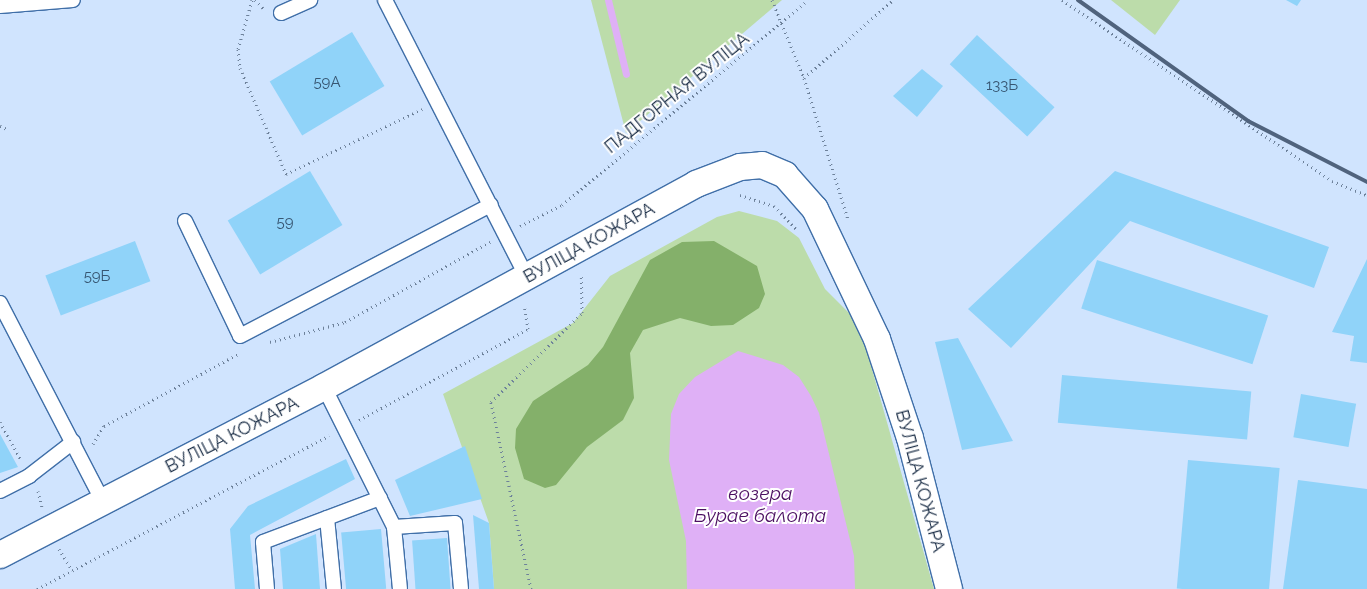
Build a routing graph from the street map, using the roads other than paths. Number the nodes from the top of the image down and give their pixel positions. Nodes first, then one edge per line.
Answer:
1 (73, 0) edge
2 (310, 0) edge
3 (386, 0) edge
4 (0, 6) edge
5 (281, 13) dead end
6 (491, 205) junction
7 (185, 222) dead end
8 (529, 288) junction
9 (0, 303) edge
10 (324, 387) junction
11 (73, 442) junction
12 (0, 491) edge
13 (380, 498) junction
14 (103, 502) junction
15 (327, 518) junction
16 (394, 527) junction
17 (0, 555) edge
18 (267, 589) edge
19 (334, 589) edge
20 (400, 589) edge
21 (461, 589) edge
22 (949, 589) edge

1 - 4 lane
2 - 5 lane
3 - 6 lane
6 - 7 lane
6 - 8 lane
8 - 10 street, ВУЛІЦА КОЖАРА
8 - 22 street, ВУЛІЦА КОЖАРА
9 - 11 lane
10 - 13 lane
10 - 14 street, ВУЛІЦА КОЖАРА
11 - 12 lane
11 - 14 lane
13 - 15 lane
13 - 16 lane
14 - 17 street, ВУЛІЦА КОЖАРА
15 - 18 lane
15 - 19 lane
16 - 20 lane
16 - 21 lane

